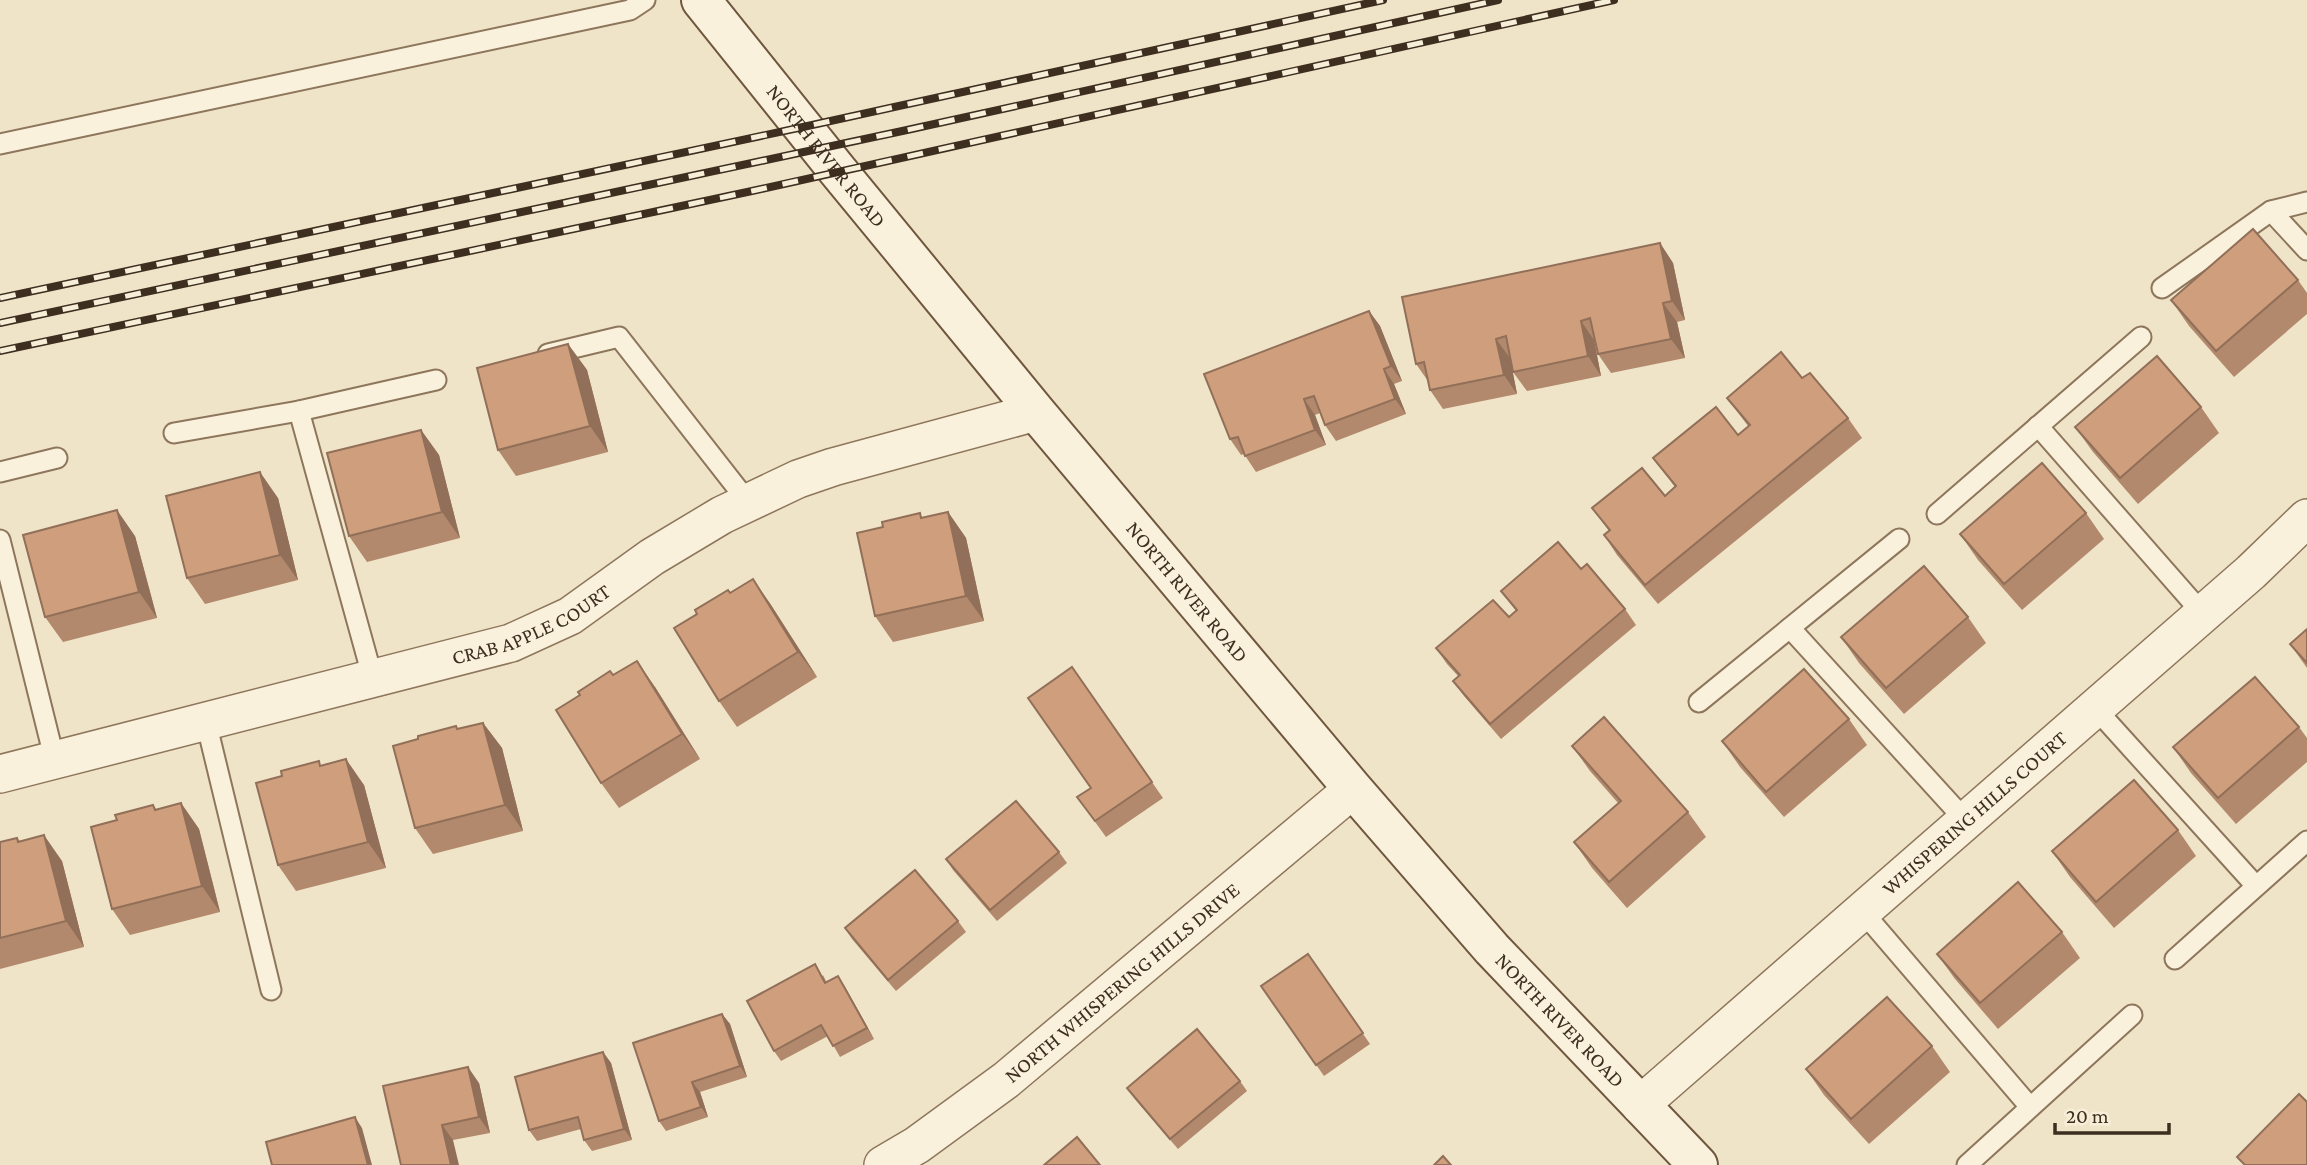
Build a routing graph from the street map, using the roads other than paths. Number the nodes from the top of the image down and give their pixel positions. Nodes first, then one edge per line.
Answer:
1 (645, 0) edge
2 (701, 0) edge
3 (0, 144) edge
4 (2307, 202) edge
5 (2271, 211) junction
6 (2307, 250) edge
7 (2162, 288) dead end
8 (2141, 337) dead end
9 (531, 358) edge
10 (436, 380) dead end
11 (299, 411) junction
12 (1036, 412) junction
13 (2038, 426) junction
14 (174, 433) dead end
15 (57, 458) dead end
16 (0, 472) edge
17 (748, 502) junction
18 (1937, 514) dead end
19 (2307, 518) edge
20 (1899, 539) dead end
21 (0, 540) edge
22 (2203, 614) junction
23 (1790, 628) junction
24 (373, 679) junction
25 (1699, 702) dead end
26 (2095, 708) junction
27 (206, 722) junction
28 (55, 761) junction
29 (0, 774) edge
30 (1353, 789) junction
31 (1966, 821) junction
32 (2307, 841) edge
33 (2256, 886) junction
34 (1862, 911) junction
35 (2175, 959) dead end
36 (271, 990) dead end
37 (2132, 1015) dead end
38 (1640, 1105) junction
39 (2030, 1107) junction
40 (883, 1165) edge
41 (1698, 1165) edge
42 (1966, 1165) edge

1 - 3 lane
2 - 12 street, NORTH RIVER ROAD
4 - 5 lane
5 - 6 lane
5 - 7 lane
8 - 13 lane
9 - 17 lane
10 - 11 lane
11 - 14 lane
11 - 24 lane
12 - 17 street, CRAB APPLE COURT
12 - 30 street, NORTH RIVER ROAD
13 - 18 lane
13 - 22 lane
15 - 16 lane
17 - 24 street, CRAB APPLE COURT
19 - 22 street, WHISPERING HILLS COURT
20 - 23 lane
21 - 28 lane
22 - 26 street, WHISPERING HILLS COURT
23 - 25 lane
23 - 31 lane
24 - 27 street, CRAB APPLE COURT
26 - 31 street, WHISPERING HILLS COURT
26 - 33 lane
27 - 28 street, CRAB APPLE COURT
27 - 36 lane
28 - 29 street, CRAB APPLE COURT
30 - 38 street, NORTH RIVER ROAD
30 - 40 street, NORTH WHISPERING HILLS DRIVE
31 - 34 street, WHISPERING HILLS COURT
32 - 33 lane
33 - 35 lane
34 - 38 street, WHISPERING HILLS COURT
34 - 39 lane
37 - 39 lane
38 - 41 street, NORTH RIVER ROAD
39 - 42 lane

